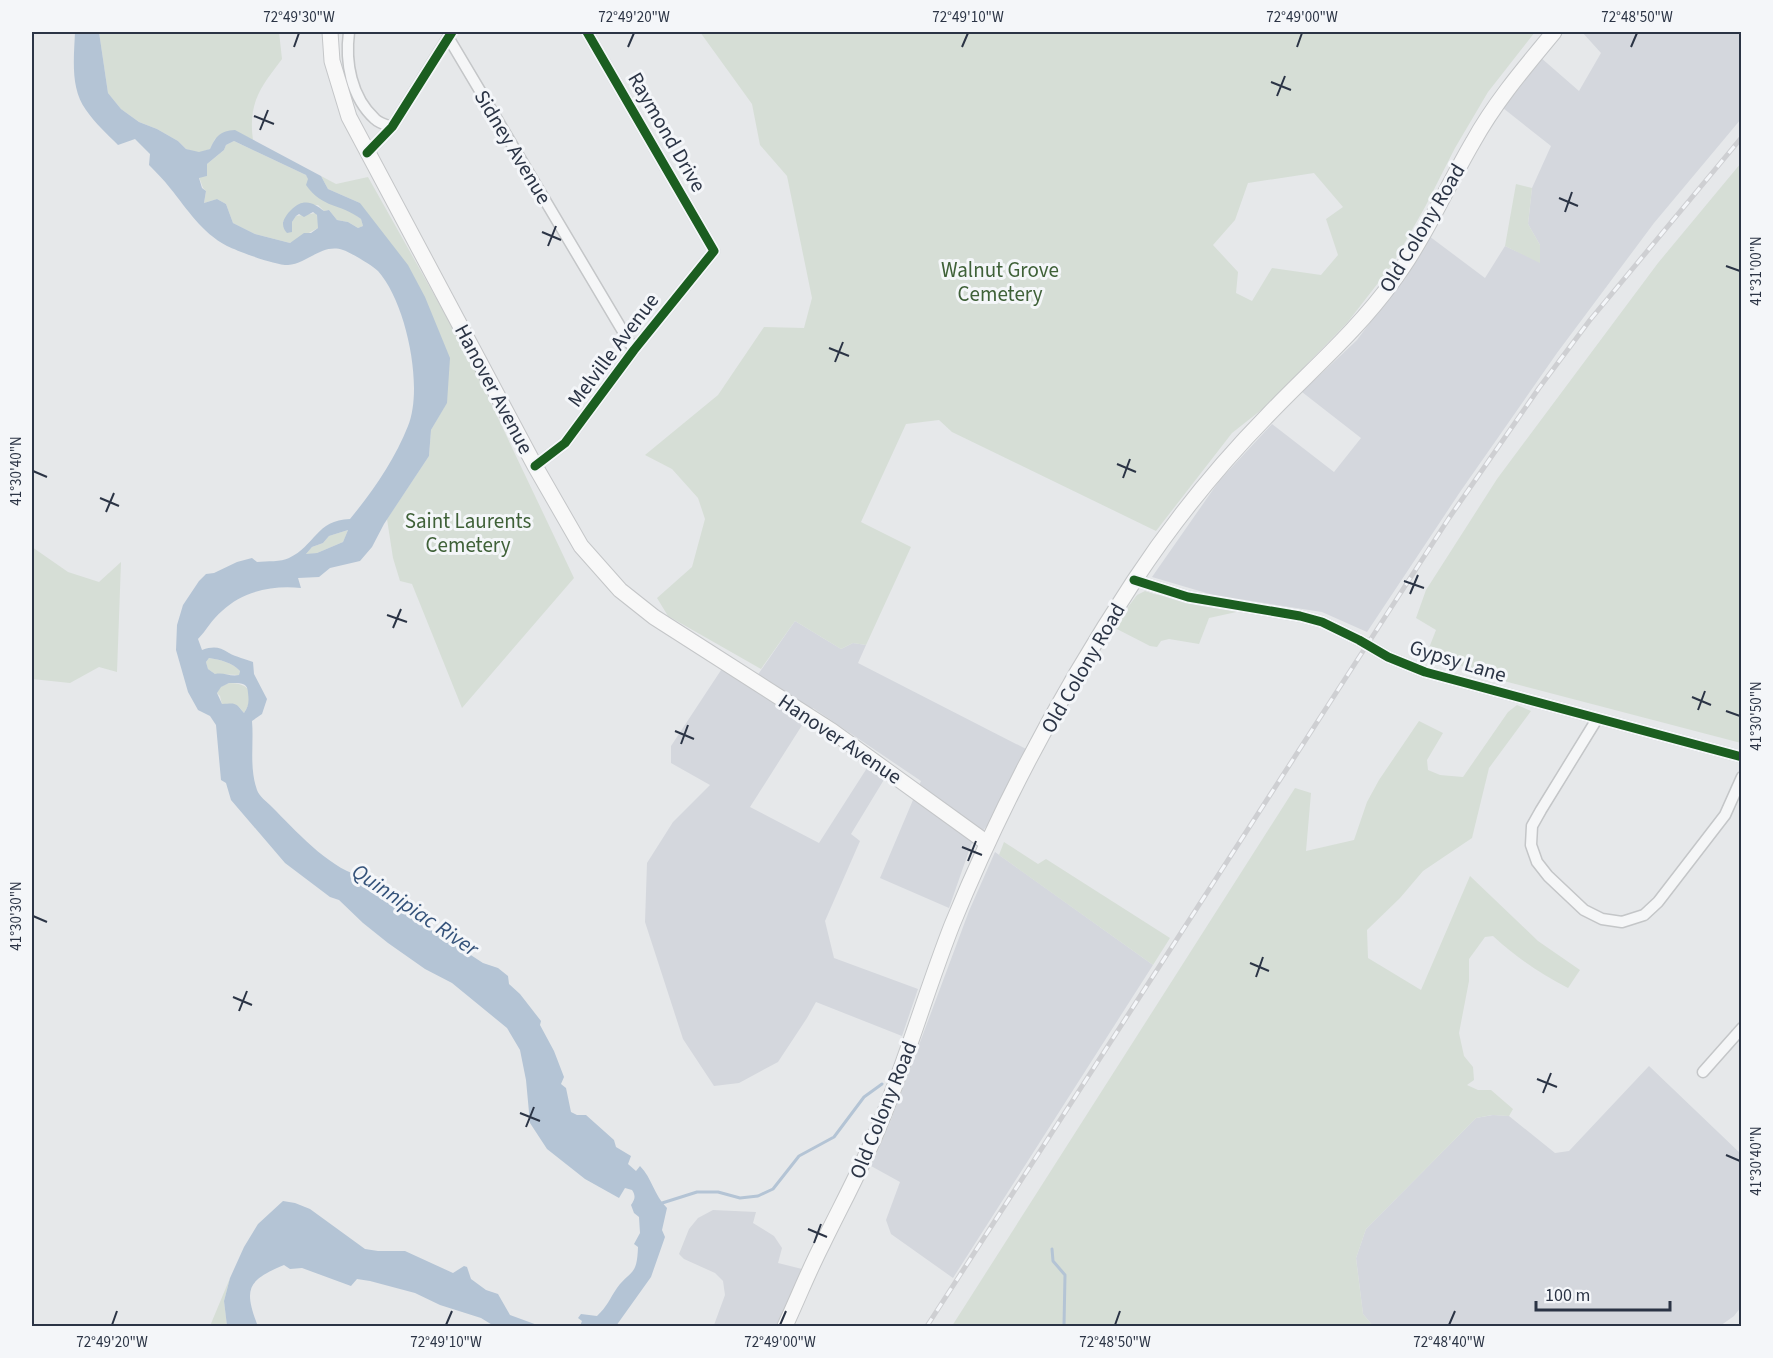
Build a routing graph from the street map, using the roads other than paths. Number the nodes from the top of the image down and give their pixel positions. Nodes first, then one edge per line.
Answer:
1 (330, 32) edge
2 (350, 32) edge
3 (587, 32) edge
4 (1554, 32) edge
5 (450, 34) edge
6 (392, 127) junction
7 (366, 153) junction
8 (714, 251) joint
9 (634, 350) junction
10 (535, 466) junction
11 (1134, 580) junction
12 (1597, 719) junction
13 (1742, 758) edge
14 (1742, 777) edge
15 (987, 843) junction
16 (1740, 1034) edge
17 (1703, 1072) dead end
18 (785, 1326) edge

1 - 7 main road, Hanover Avenue
2 - 6 street
3 - 8 street, Raymond Drive
4 - 11 main road, Old Colony Road
5 - 6 street
5 - 9 street, Sidney Avenue
6 - 7 street
7 - 10 main road, Hanover Avenue
8 - 9 street, Melville Avenue
9 - 10 street, Melville Avenue
10 - 15 main road, Hanover Avenue
11 - 12 street, Gypsy Lane
11 - 15 main road, Old Colony Road
12 - 13 street, Gypsy Lane
12 - 14 street
15 - 18 main road, Old Colony Road
16 - 17 street

